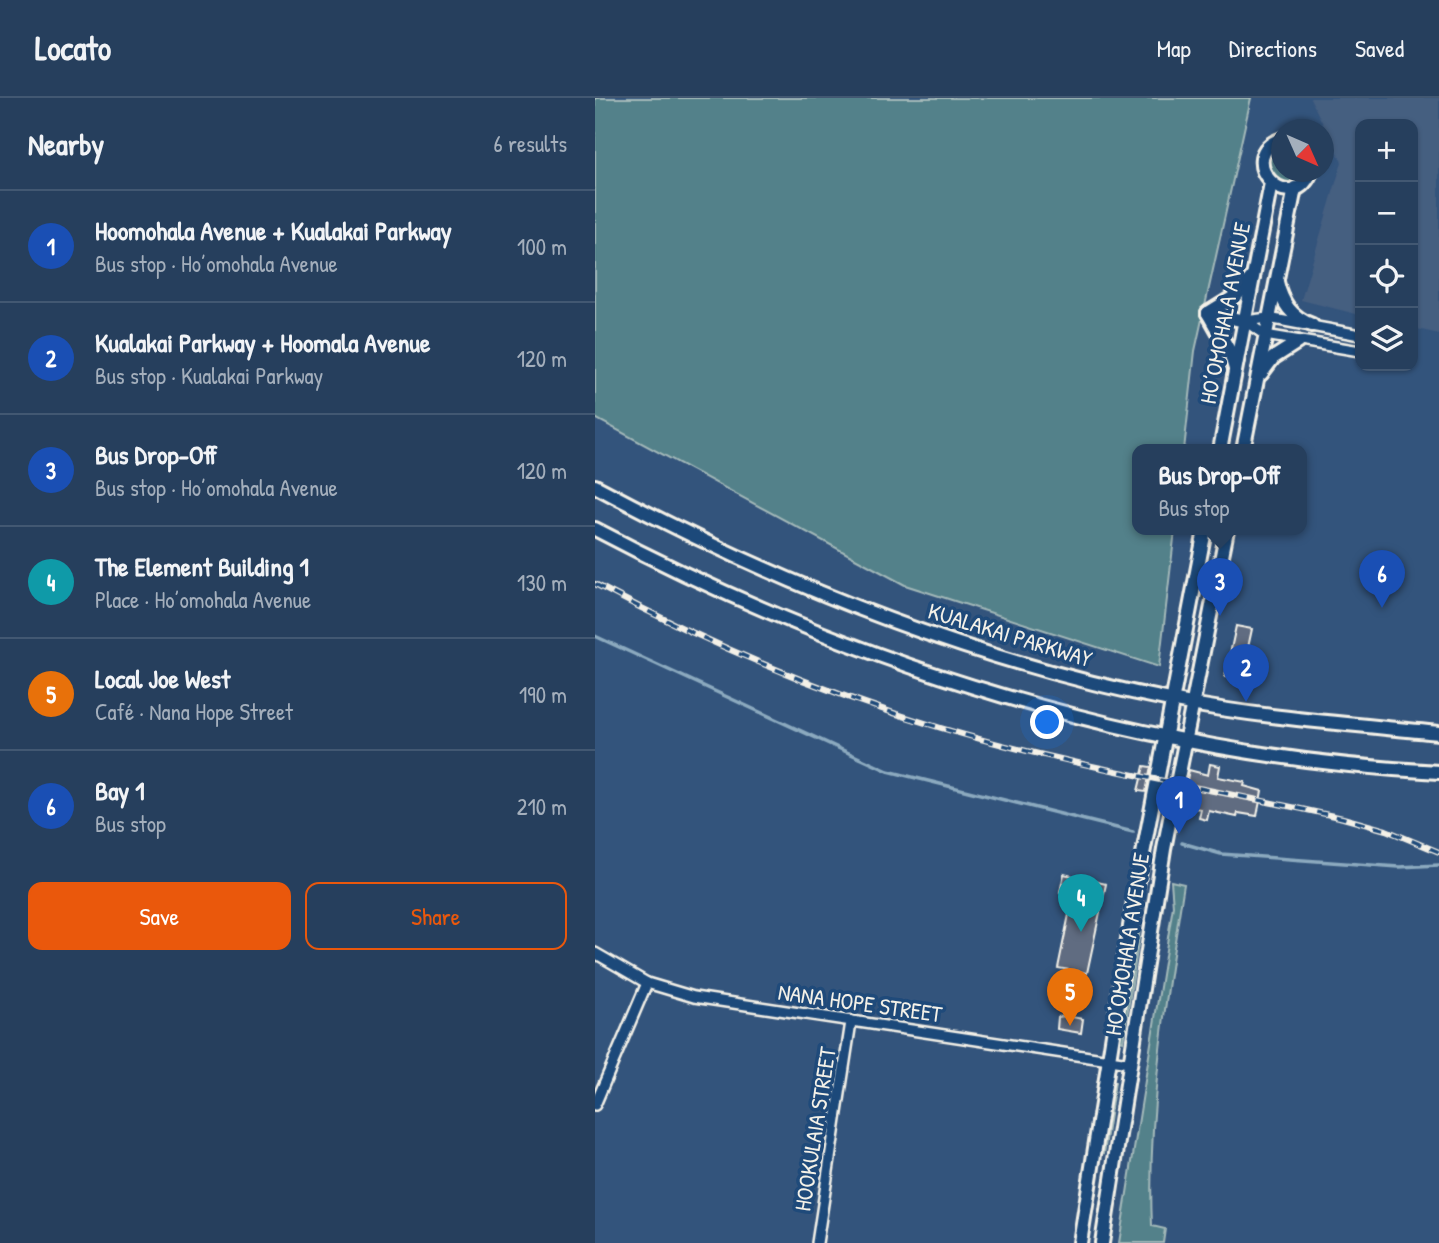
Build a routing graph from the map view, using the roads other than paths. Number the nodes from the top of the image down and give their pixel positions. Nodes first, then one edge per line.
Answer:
1 (1271, 145) edge
2 (1304, 182) edge
3 (1271, 183) junction
4 (1296, 188) junction
5 (1254, 275) junction
6 (1276, 276) junction
7 (1208, 313) junction
8 (1268, 318) junction
9 (1245, 321) junction
10 (1312, 325) junction
11 (1355, 334) edge
12 (1265, 335) junction
13 (1298, 342) junction
14 (1355, 350) edge
15 (1235, 373) junction
16 (1256, 384) junction
17 (1221, 444) edge
18 (1244, 444) edge
19 (595, 486) edge
20 (595, 529) edge
21 (1204, 535) edge
22 (1226, 535) edge
23 (1173, 701) junction
24 (1193, 704) junction
25 (1439, 733) edge
26 (1166, 734) junction
27 (1186, 738) junction
28 (1439, 772) edge
29 (595, 953) edge
30 (647, 983) junction
31 (852, 1022) junction
32 (1108, 1060) junction
33 (1129, 1063) junction
34 (595, 1105) edge
35 (817, 1243) edge
36 (1080, 1243) edge
37 (1102, 1243) edge

1 - 3 main road, HO’OMOHALA AVENUE
2 - 4 main road
3 - 4 main road
3 - 5 main road, HO’OMOHALA AVENUE
4 - 6 main road, HO’OMOHALA AVENUE
5 - 7 main road
5 - 9 main road, HO’OMOHALA AVENUE
6 - 8 main road, HO’OMOHALA AVENUE
6 - 10 main road
7 - 9 main road
7 - 15 main road
8 - 9 street
8 - 10 street
8 - 12 main road, HO’OMOHALA AVENUE
9 - 12 street
9 - 15 main road, HO’OMOHALA AVENUE
10 - 11 street
12 - 13 street
12 - 16 main road, HO’OMOHALA AVENUE
13 - 14 street
13 - 16 main road
15 - 17 main road, HO’OMOHALA AVENUE
16 - 18 main road, HO’OMOHALA AVENUE
19 - 23 main road, KUALAKAI PARKWAY
20 - 26 main road
21 - 23 main road, HO’OMOHALA AVENUE
22 - 24 main road, HO’OMOHALA AVENUE
23 - 24 main road, KUALAKAI PARKWAY
23 - 26 main road, HO’OMOHALA AVENUE
24 - 25 main road, KUALAKAI PARKWAY
24 - 27 main road, HO’OMOHALA AVENUE
26 - 27 main road
26 - 32 main road, HO’OMOHALA AVENUE
27 - 28 main road
27 - 33 main road, HO’OMOHALA AVENUE
29 - 30 street, NANA HOPE STREET
30 - 31 street, NANA HOPE STREET
30 - 34 street
31 - 32 street, NANA HOPE STREET
31 - 35 street, HOOKULAIA STREET
32 - 33 street, NANA HOPE STREET
32 - 36 main road, HO’OMOHALA AVENUE
33 - 37 main road, HO’OMOHALA AVENUE

